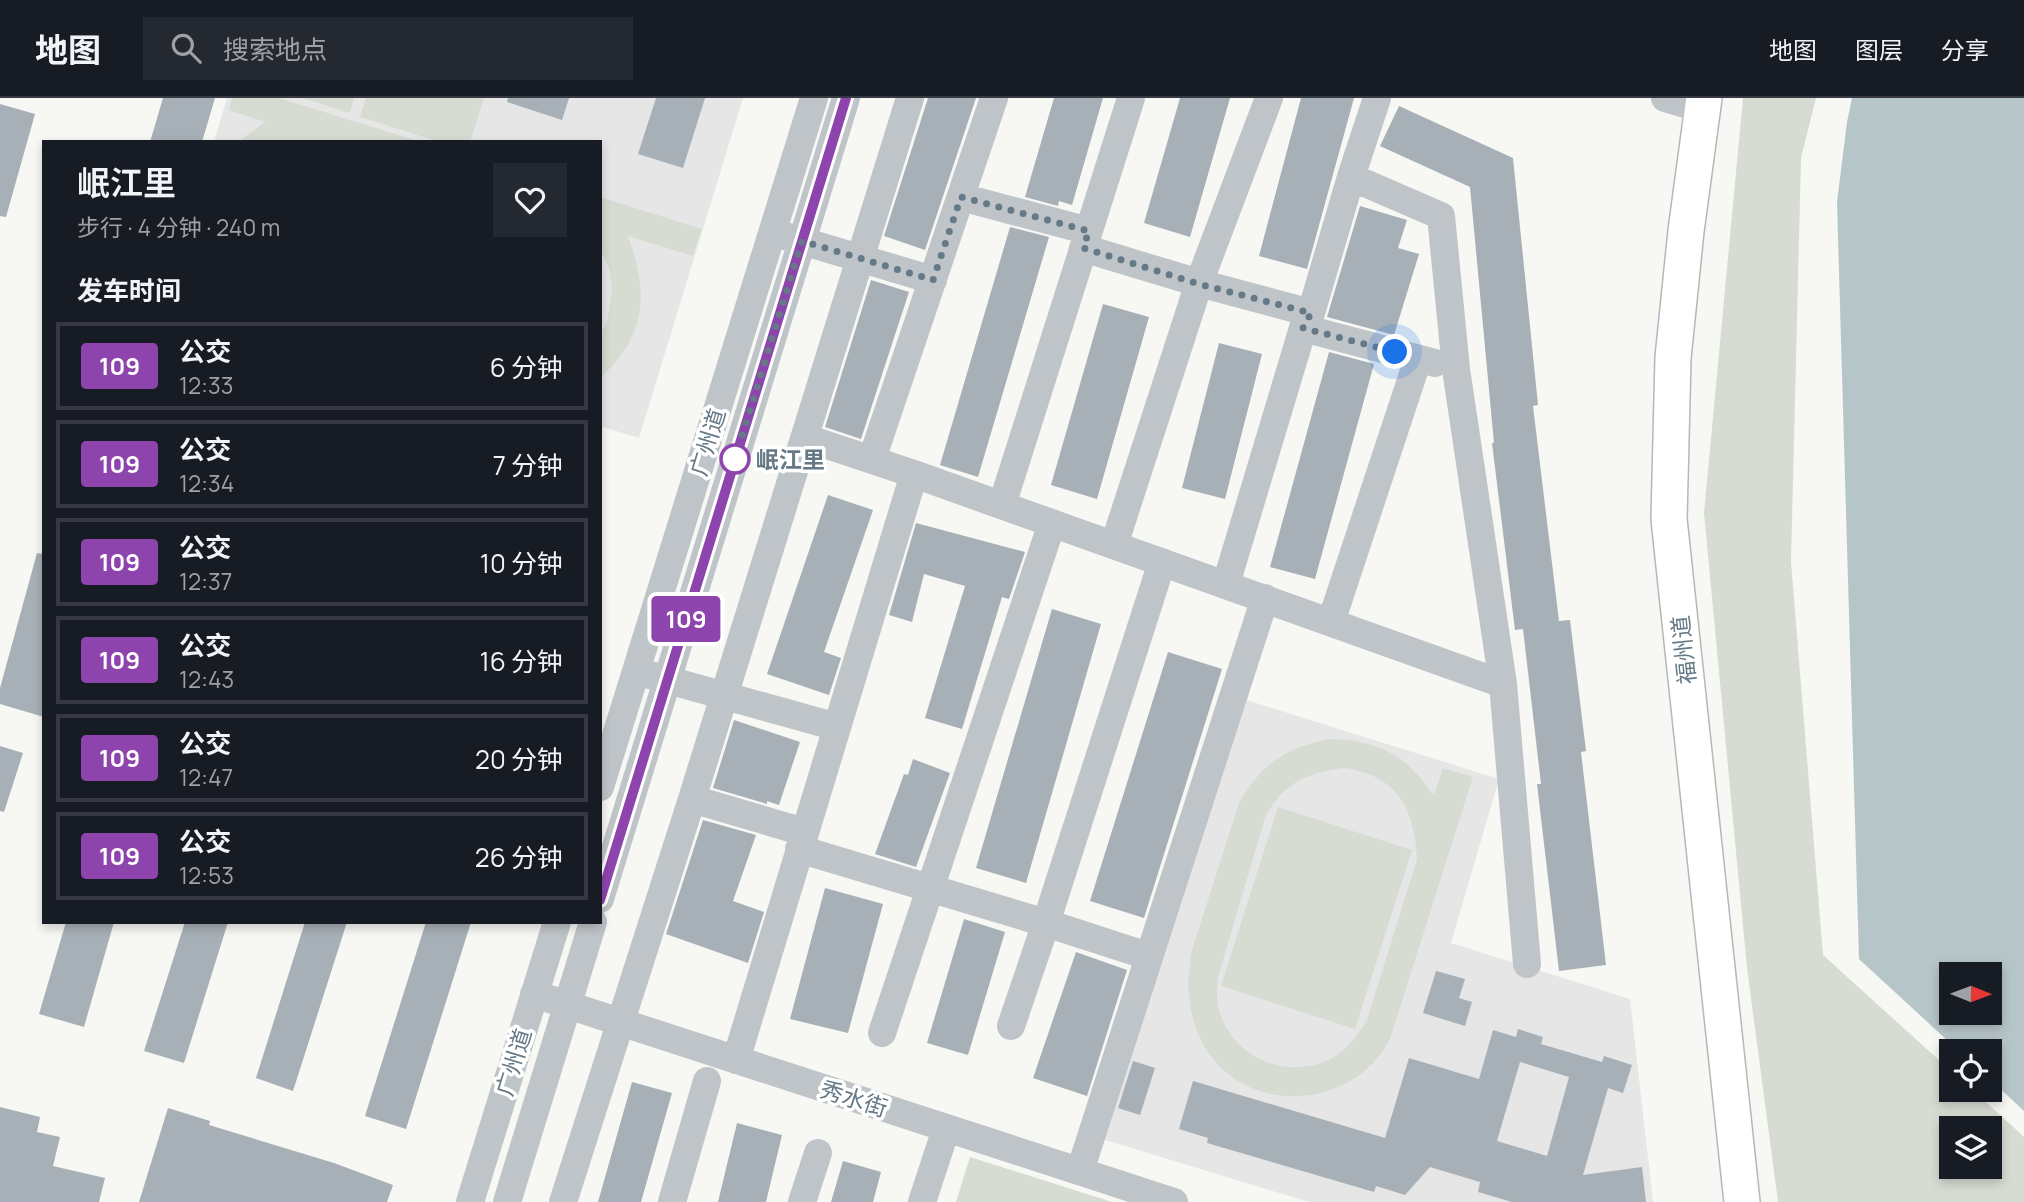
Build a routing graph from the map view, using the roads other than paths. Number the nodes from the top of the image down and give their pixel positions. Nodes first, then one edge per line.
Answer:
1 (814, 98) edge
2 (846, 98) edge
3 (910, 98) edge
4 (994, 98) edge
5 (1131, 98) edge
6 (1269, 98) edge
7 (1377, 98) edge
8 (1688, 101) edge
9 (1351, 177) junction
10 (961, 197) junction
11 (772, 232) junction
12 (1086, 240) junction
13 (802, 241) junction
14 (861, 258) junction
15 (933, 280) junction
16 (1199, 284) junction
17 (1307, 320) junction
18 (1418, 359) junction
19 (1456, 369) junction
20 (806, 438) junction
21 (872, 459) junction
22 (914, 474) junction
23 (1002, 505) junction
24 (1052, 523) junction
25 (1114, 545) junction
26 (1162, 562) junction
27 (1226, 584) junction
28 (1265, 598) junction
29 (1331, 622) junction
30 (637, 671) junction
31 (668, 680) junction
32 (1503, 684) junction
33 (723, 695) junction
34 (836, 727) junction
35 (602, 781) edge
36 (692, 799) junction
37 (802, 840) junction
38 (931, 889) junction
39 (602, 893) edge
40 (1046, 923) junction
41 (556, 924) edge
42 (592, 924) edge
43 (1148, 956) junction
44 (1527, 964) dead end
45 (534, 994) junction
46 (568, 1005) junction
47 (621, 1022) junction
48 (1011, 1026) dead end
49 (882, 1033) dead end
50 (736, 1060) junction
51 (707, 1081) dead end
52 (946, 1129) junction
53 (818, 1153) dead end
54 (1080, 1171) junction
55 (470, 1202) edge
56 (507, 1202) edge
57 (563, 1202) edge
58 (672, 1202) edge
59 (802, 1202) edge
60 (922, 1202) edge
61 (1174, 1202) edge
62 (1721, 1202) edge
63 (1742, 1202) edge

1 - 11 street, 广州道
2 - 13 street, 广州道
3 - 14 street
4 - 10 street
5 - 12 street
6 - 16 street
7 - 9 street
8 - 62 main road, 福州道
8 - 63 main road, 福州道
9 - 17 street
9 - 19 street
10 - 12 street
10 - 15 street
11 - 13 street
11 - 30 street, 广州道
12 - 16 street
12 - 23 street
13 - 14 street
13 - 31 street, 广州道
14 - 15 street
14 - 20 street
15 - 21 street
16 - 17 street
16 - 25 street
17 - 18 street
17 - 27 street
18 - 19 street
18 - 29 street
19 - 32 street
20 - 21 street
20 - 33 street
21 - 22 street
22 - 23 street
22 - 34 street
23 - 24 street
24 - 25 street
24 - 38 street
25 - 26 street
26 - 27 street
26 - 40 street
27 - 28 street
28 - 29 street
28 - 43 street
29 - 32 street
30 - 31 street
30 - 35 street, 广州道
31 - 33 street
31 - 39 street, 广州道
32 - 44 street
33 - 34 street
33 - 36 street
34 - 37 street
36 - 37 street
36 - 47 street
37 - 38 street
37 - 50 street
38 - 40 street
38 - 49 street
40 - 43 street
40 - 48 street
41 - 45 street, 广州道
42 - 46 street, 广州道
43 - 54 street
45 - 46 street, 秀水街
45 - 55 street, 广州道
46 - 47 street, 秀水街
46 - 56 street, 广州道
47 - 50 street, 秀水街
47 - 57 street
50 - 52 street, 秀水街
51 - 58 street
52 - 54 street, 秀水街
52 - 60 street
53 - 59 street
54 - 61 street, 秀水街

